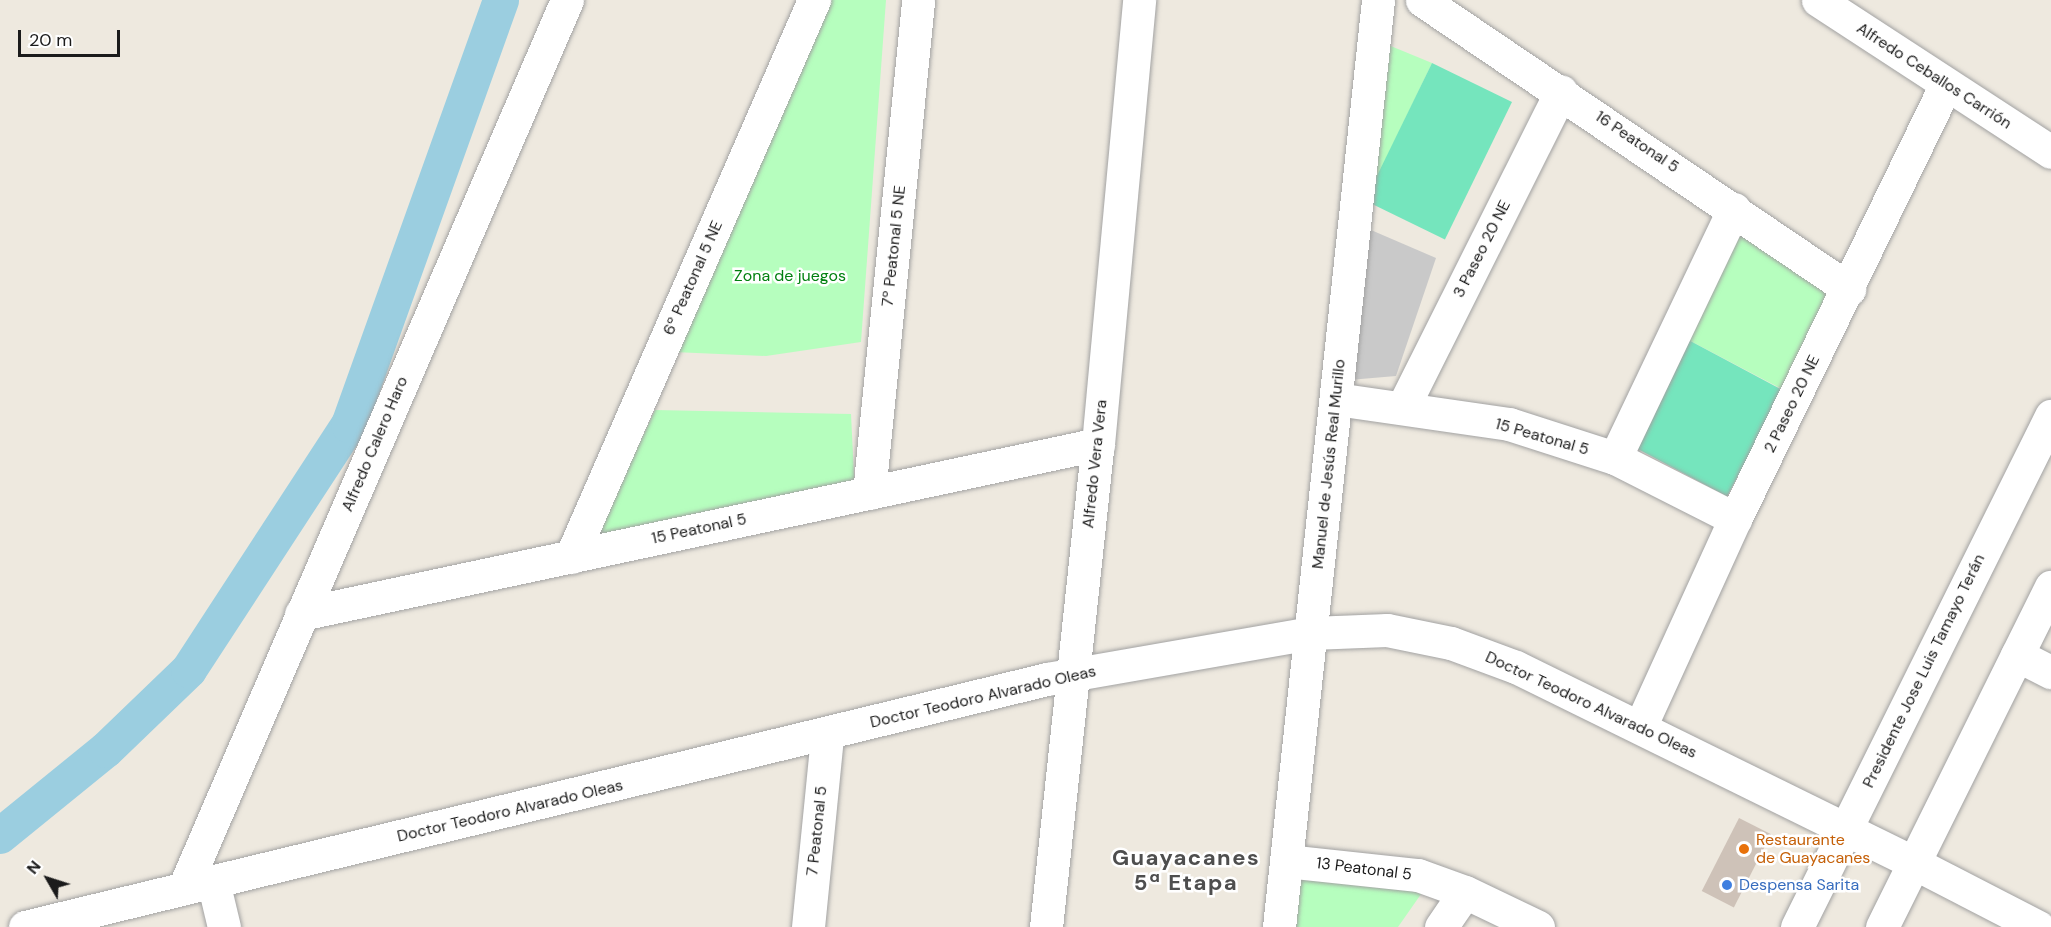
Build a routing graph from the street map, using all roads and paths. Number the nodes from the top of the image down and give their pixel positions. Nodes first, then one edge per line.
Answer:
1 (567, 0) edge
2 (814, 0) edge
3 (918, 0) edge
4 (1139, 0) edge
5 (1378, 0) edge
6 (1422, 0) edge
7 (1818, 0) edge
8 (1946, 85) junction
9 (1561, 91) junction
10 (2051, 152) edge
11 (1734, 208) junction
12 (1849, 289) junction
13 (1336, 399) junction
14 (1404, 407) junction
15 (2051, 416) edge
16 (1098, 444) junction
17 (1615, 458) junction
18 (869, 493) junction
19 (1734, 519) junction
20 (571, 557) junction
21 (2051, 587) edge
22 (301, 614) junction
23 (1311, 633) junction
24 (2017, 655) junction
25 (2051, 672) edge
26 (1074, 674) junction
27 (1641, 725) junction
28 (827, 735) junction
29 (1846, 829) junction
30 (1286, 861) junction
31 (1914, 863) junction
32 (199, 885) junction
33 (1465, 892) junction
34 (25, 927) edge
35 (224, 927) edge
36 (808, 927) edge
37 (1046, 927) edge
38 (1279, 927) edge
39 (1440, 927) edge
40 (1538, 927) edge
41 (1797, 927) edge
42 (1882, 927) edge
43 (2038, 927) edge

1 - 22 street, Alfredo Calero Haro
2 - 20 street, 6º Peatonal 5 NE
3 - 18 street, 7º Peatonal 5 NE
4 - 16 street, Alfredo Vera Vera
5 - 13 street, Manuel de Jesús Real Murillo
6 - 9 street, 16 Peatonal 5
7 - 8 street, Alfredo Ceballos Carrión
8 - 10 street, Alfredo Ceballos Carrión
8 - 12 street, 2 Paseo 20 NE
9 - 11 street, 16 Peatonal 5
9 - 14 street, 3 Paseo 20 NE
11 - 12 street, 16 Peatonal 5
11 - 17 street
12 - 19 street, 2 Paseo 20 NE
13 - 14 street, 15 Peatonal 5
13 - 23 street, Manuel de Jesús Real Murillo
14 - 17 street, 15 Peatonal 5
15 - 29 street, Presidente Jose Luis Tamayo Terán
16 - 18 street, 15 Peatonal 5
16 - 26 street, Alfredo Vera Vera
17 - 19 street, 15 Peatonal 5
18 - 20 street, 15 Peatonal 5
19 - 27 street, 2 Paseo 20 NE
20 - 22 street, 15 Peatonal 5
21 - 24 street
22 - 32 street, Alfredo Calero Haro
23 - 26 street, Doctor Teodoro Alvarado Oleas
23 - 27 street, Doctor Teodoro Alvarado Oleas
23 - 30 street, Manuel de Jesús Real Murillo
24 - 25 street
24 - 31 street
26 - 28 street, Doctor Teodoro Alvarado Oleas
26 - 37 street, Alfredo Vera Vera
27 - 29 street, Doctor Teodoro Alvarado Oleas
28 - 32 street, Doctor Teodoro Alvarado Oleas
28 - 36 street, 7 Peatonal 5
29 - 31 street, Doctor Teodoro Alvarado Oleas
29 - 41 street, Presidente Jose Luis Tamayo Terán
30 - 33 street, 13 Peatonal 5
30 - 38 street, Manuel de Jesús Real Murillo
31 - 42 street
31 - 43 street, Doctor Teodoro Alvarado Oleas
32 - 34 street, Doctor Teodoro Alvarado Oleas
32 - 35 street
33 - 39 street
33 - 40 street, 13 Peatonal 5

